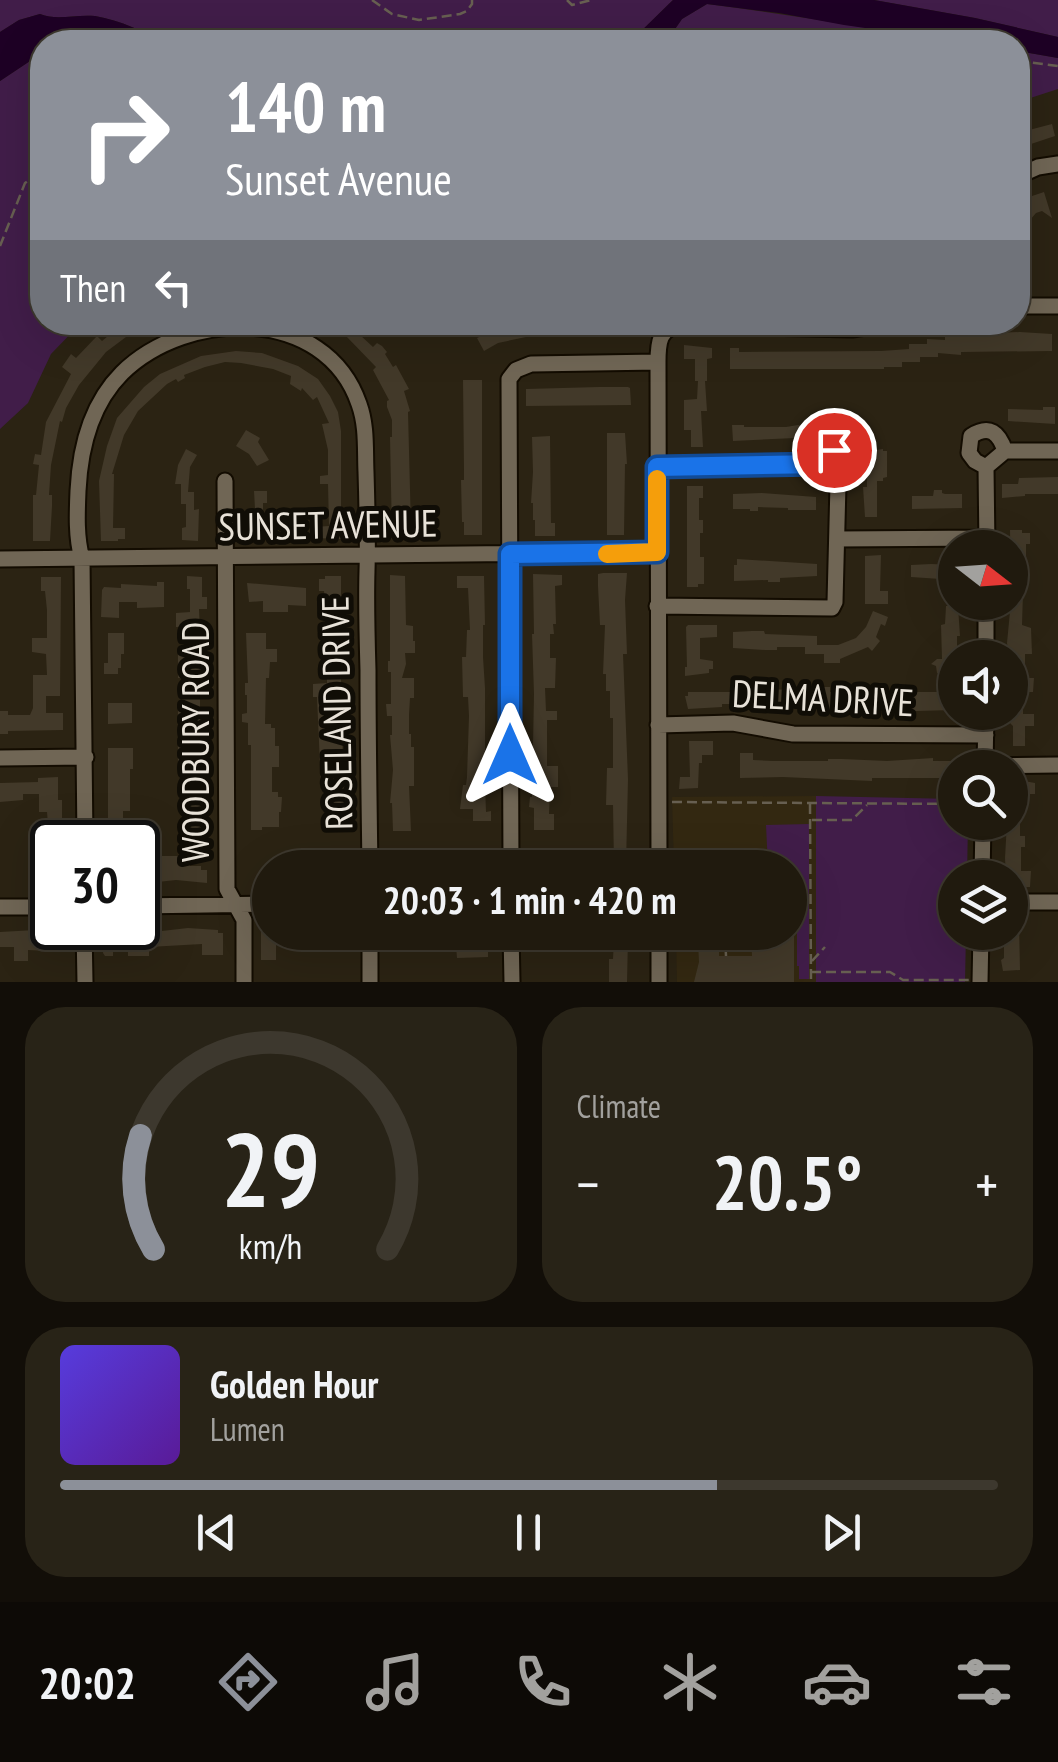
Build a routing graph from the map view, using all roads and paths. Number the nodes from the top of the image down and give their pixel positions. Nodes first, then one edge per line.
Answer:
1 (372, 0) edge
2 (472, 0) edge
3 (567, 0) edge
4 (591, 0) edge
5 (1030, 62) edge
6 (1058, 66) edge
7 (1058, 164) edge
8 (1030, 171) edge
9 (30, 179) edge
10 (0, 246) edge
11 (1030, 306) edge
12 (1058, 306) edge
13 (186, 335) edge
14 (288, 335) edge
15 (662, 335) edge
16 (658, 362) junction
17 (1058, 451) edge
18 (657, 467) junction
19 (224, 481) dead end
20 (988, 530) edge
21 (837, 539) junction
22 (938, 542) edge
23 (657, 552) junction
24 (510, 554) junction
25 (368, 557) junction
26 (226, 558) junction
27 (0, 559) edge
28 (82, 559) junction
29 (657, 606) junction
30 (658, 725) junction
31 (986, 730) edge
32 (986, 735) junction
33 (986, 750) edge
34 (86, 757) junction
35 (0, 758) edge
36 (1028, 765) edge
37 (1058, 765) edge
38 (659, 802) junction
39 (810, 802) junction
40 (869, 802) junction
41 (938, 804) edge
42 (85, 820) edge
43 (810, 820) junction
44 (370, 850) edge
45 (510, 850) edge
46 (658, 850) edge
47 (1028, 902) edge
48 (1058, 902) edge
49 (236, 904) junction
50 (252, 904) edge
51 (160, 906) edge
52 (0, 907) edge
53 (30, 907) edge
54 (825, 947) dead end
55 (84, 950) edge
56 (370, 950) edge
57 (511, 950) edge
58 (659, 950) edge
59 (726, 950) edge
60 (981, 950) edge
61 (726, 956) dead end
62 (811, 962) junction
63 (811, 972) junction
64 (980, 981) edge
65 (84, 982) edge
66 (244, 982) edge
67 (370, 982) edge
68 (512, 982) edge
69 (659, 982) edge
70 (811, 982) edge

1 - 2 path
3 - 4 path
5 - 6 path
7 - 8 street
9 - 10 path
11 - 12 street
13 - 28 street
14 - 25 street
15 - 16 street
16 - 18 street
16 - 24 street
17 - 20 street
18 - 21 street
18 - 23 street
19 - 26 street, WOODBURY ROAD
21 - 22 street
21 - 29 street
23 - 24 street, SUNSET AVENUE
23 - 29 street
24 - 25 street, SUNSET AVENUE
24 - 45 street
25 - 26 street, SUNSET AVENUE
25 - 44 street, ROSELAND DRIVE
26 - 28 street, SUNSET AVENUE
26 - 49 street, WOODBURY ROAD
27 - 28 street, SUNSET AVENUE
28 - 34 street
29 - 30 street
30 - 32 street, DELMA DRIVE
30 - 38 street
31 - 32 street
32 - 33 street
34 - 35 street
34 - 42 street
36 - 37 street
38 - 39 path
38 - 46 street
39 - 40 path
39 - 43 path
40 - 41 path
40 - 43 path
43 - 62 path
47 - 48 street
49 - 50 street
49 - 51 street
49 - 66 street, WOODBURY ROAD
52 - 53 street
54 - 62 path
55 - 65 street
56 - 67 street
57 - 68 street
58 - 69 street
59 - 61 path
60 - 64 street
62 - 63 path
63 - 64 path
63 - 70 path

